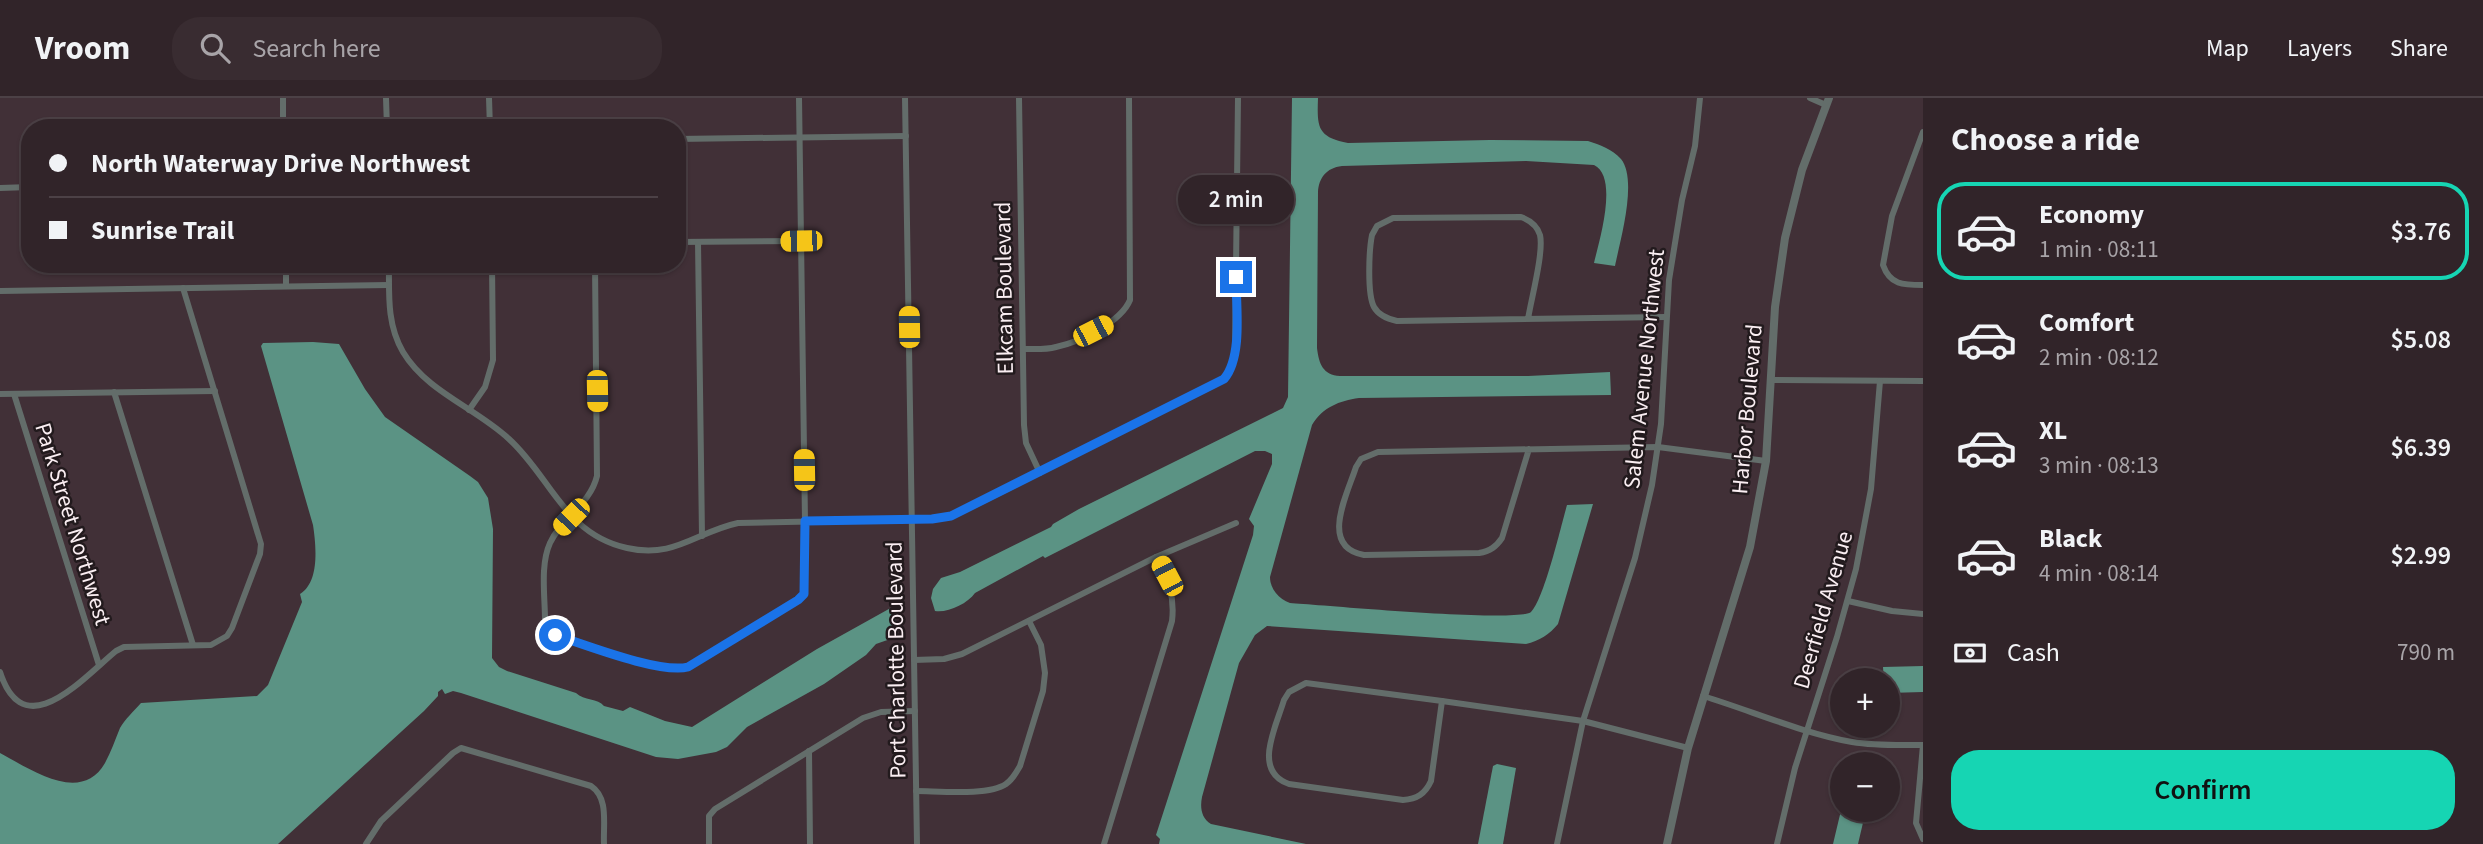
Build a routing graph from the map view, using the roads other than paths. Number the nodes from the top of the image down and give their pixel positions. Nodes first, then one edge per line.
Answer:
1 (283, 98) edge
2 (386, 98) edge
3 (489, 98) edge
4 (799, 98) edge
5 (905, 98) edge
6 (1019, 98) edge
7 (1129, 98) edge
8 (1237, 98) edge
9 (1700, 98) edge
10 (1810, 98) edge
11 (1827, 101) edge
12 (284, 119) edge
13 (387, 119) edge
14 (490, 119) edge
15 (1923, 132) edge
16 (906, 136) junction
17 (799, 137) junction
18 (686, 139) edge
19 (21, 187) edge
20 (0, 188) edge
21 (801, 241) junction
22 (686, 242) edge
23 (698, 242) junction
24 (285, 273) edge
25 (389, 273) edge
26 (492, 273) edge
27 (595, 273) edge
28 (389, 285) junction
29 (1923, 285) edge
30 (286, 286) junction
31 (183, 288) junction
32 (0, 291) edge
33 (1666, 317) junction
34 (1528, 319) junction
35 (1023, 349) junction
36 (1772, 380) junction
37 (1880, 381) junction
38 (1923, 381) edge
39 (215, 391) junction
40 (114, 392) junction
41 (0, 394) edge
42 (14, 394) junction
43 (470, 410) junction
44 (1658, 447) junction
45 (1529, 449) junction
46 (1766, 461) junction
47 (1040, 473) junction
48 (571, 517) junction
49 (912, 519) junction
50 (805, 521) junction
51 (1236, 523) dead end
52 (702, 536) junction
53 (1156, 557) junction
54 (1848, 601) junction
55 (1923, 614) edge
56 (1029, 621) junction
57 (193, 645) junction
58 (914, 660) junction
59 (99, 665) junction
60 (0, 671) edge
61 (1703, 696) junction
62 (1442, 701) junction
63 (915, 710) junction
64 (1583, 721) junction
65 (1806, 730) junction
66 (1923, 745) edge
67 (1688, 748) junction
68 (809, 751) junction
69 (916, 791) junction
70 (1923, 839) edge
71 (366, 844) edge
72 (604, 844) edge
73 (709, 844) edge
74 (810, 844) edge
75 (917, 844) edge
76 (1104, 844) edge
77 (1557, 844) edge
78 (1667, 844) edge
79 (1777, 844) edge

1 - 12 street
2 - 13 street
3 - 14 street
4 - 17 street
5 - 16 street, Port Charlotte Boulevard
6 - 35 street, Elkcam Boulevard
7 - 35 street
8 - 47 street
9 - 33 street, Salem Avenue Northwest
10 - 11 street
11 - 36 street, Harbor Boulevard
15 - 29 street
16 - 17 street
16 - 49 street, Port Charlotte Boulevard
17 - 18 street
17 - 21 street
19 - 20 street
21 - 23 street
21 - 50 street
22 - 23 street
23 - 52 street
24 - 30 street
25 - 28 street
26 - 43 street
27 - 48 street
28 - 30 street
28 - 43 street
30 - 31 street
31 - 32 street
31 - 39 street
33 - 34 street
33 - 44 street, Salem Avenue Northwest
34 - 34 street
35 - 47 street, Elkcam Boulevard
36 - 37 street
36 - 46 street, Harbor Boulevard
37 - 38 street
37 - 54 street, Deerfield Avenue
39 - 40 street
39 - 57 street
40 - 42 street
40 - 57 street
41 - 42 street
42 - 59 street, Park Street Northwest
43 - 48 street
44 - 45 street
44 - 46 street
44 - 64 street, Salem Avenue Northwest
45 - 45 street
46 - 61 street, Harbor Boulevard
47 - 49 street
48 - 50 street
48 - 52 street
49 - 50 street
49 - 58 street, Port Charlotte Boulevard
50 - 52 street
51 - 53 street
53 - 56 street
53 - 76 street
54 - 55 street
54 - 65 street, Deerfield Avenue
56 - 58 street
56 - 69 street
57 - 59 street
58 - 63 street, Port Charlotte Boulevard
59 - 60 street
61 - 65 street
61 - 67 street, Harbor Boulevard
62 - 62 street
62 - 64 street
63 - 68 street
63 - 69 street, Port Charlotte Boulevard
64 - 67 street
64 - 77 street, Salem Avenue Northwest
65 - 66 street
65 - 79 street, Deerfield Avenue
66 - 70 street
67 - 78 street, Harbor Boulevard
68 - 73 street
68 - 74 street
69 - 75 street, Port Charlotte Boulevard
71 - 72 street

